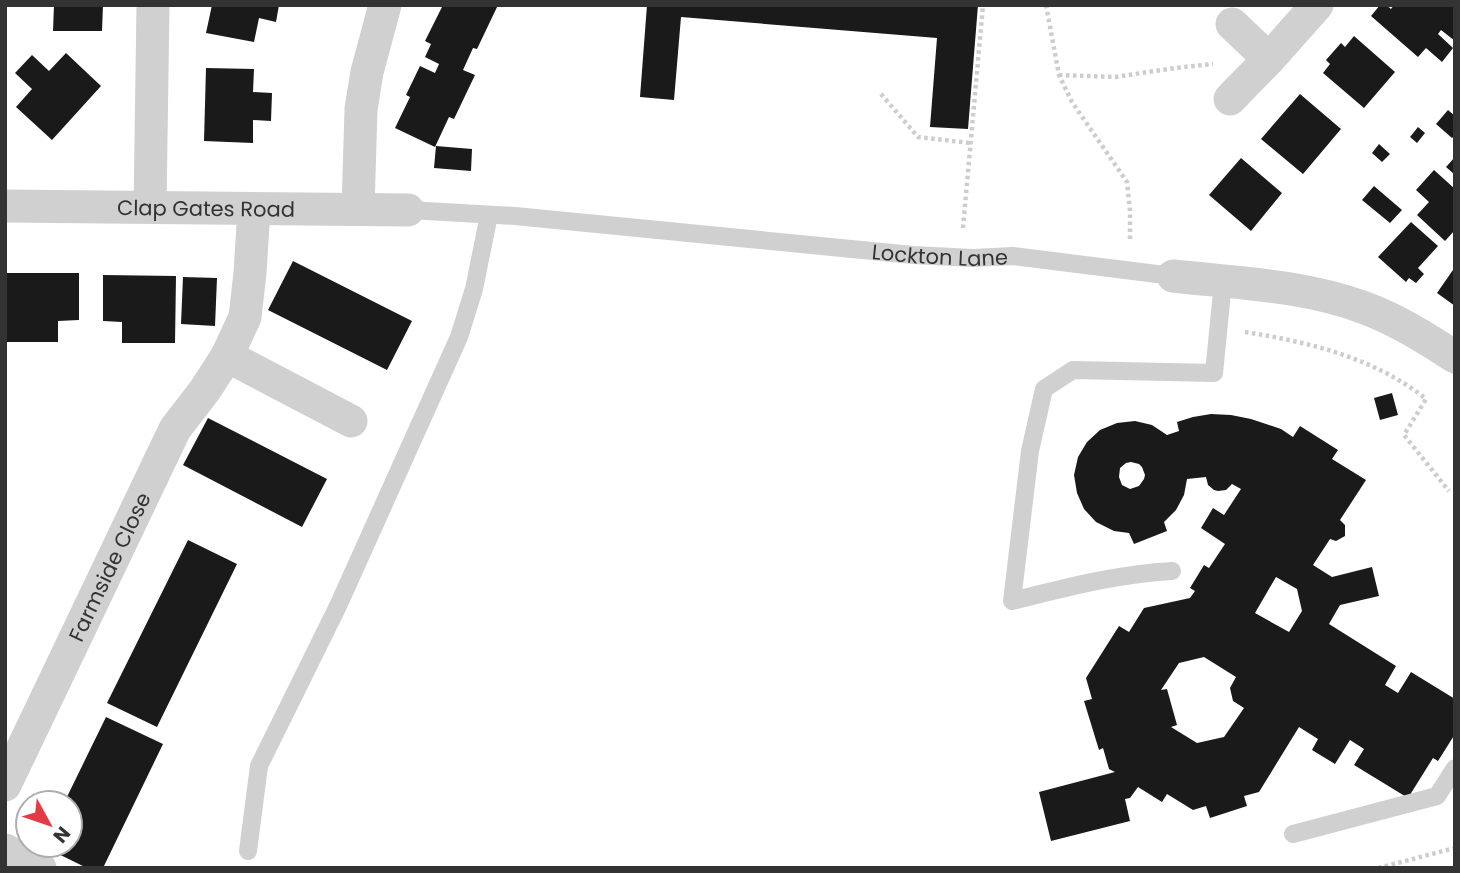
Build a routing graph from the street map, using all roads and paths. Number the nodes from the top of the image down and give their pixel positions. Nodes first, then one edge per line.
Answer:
1 (153, 5) edge
2 (385, 5) edge
3 (983, 5) edge
4 (1046, 5) edge
5 (1317, 5) edge
6 (1232, 24) dead end
7 (1269, 58) junction
8 (1059, 75) junction
9 (881, 94) dead end
10 (1230, 99) dead end
11 (970, 143) junction
12 (5, 206) edge
13 (150, 207) junction
14 (254, 209) junction
15 (358, 209) junction
16 (408, 210) joint
17 (489, 215) junction
18 (961, 257) junction
19 (1129, 271) junction
20 (1173, 276) joint
21 (1223, 282) junction
22 (1240, 332) dead end
23 (227, 356) junction
24 (1455, 357) edge
25 (351, 421) dead end
26 (1449, 491) dead end
27 (1172, 571) dead end
28 (1455, 768) edge
29 (5, 785) edge
30 (1293, 834) dead end
31 (1455, 848) edge
32 (5, 850) edge
33 (247, 850) dead end
34 (40, 868) edge
35 (1378, 868) edge

1 - 13 street
2 - 15 street
3 - 11 path
4 - 8 path
5 - 7 street
6 - 7 street
7 - 8 path
7 - 10 street
8 - 19 path
9 - 11 path
11 - 18 path
12 - 13 street, Clap Gates Road
13 - 14 street, Clap Gates Road
14 - 15 street, Clap Gates Road
14 - 23 street, Farmside Close
15 - 16 street, Clap Gates Road
16 - 17 lane, Lockton Lane
17 - 18 lane, Lockton Lane
17 - 33 lane
18 - 19 lane, Lockton Lane
19 - 20 lane, Lockton Lane
20 - 21 street, Lockton Lane
21 - 24 street, Lockton Lane
21 - 27 lane
22 - 26 path
23 - 25 street
23 - 29 street, Farmside Close
28 - 30 lane
31 - 35 path
32 - 34 street

